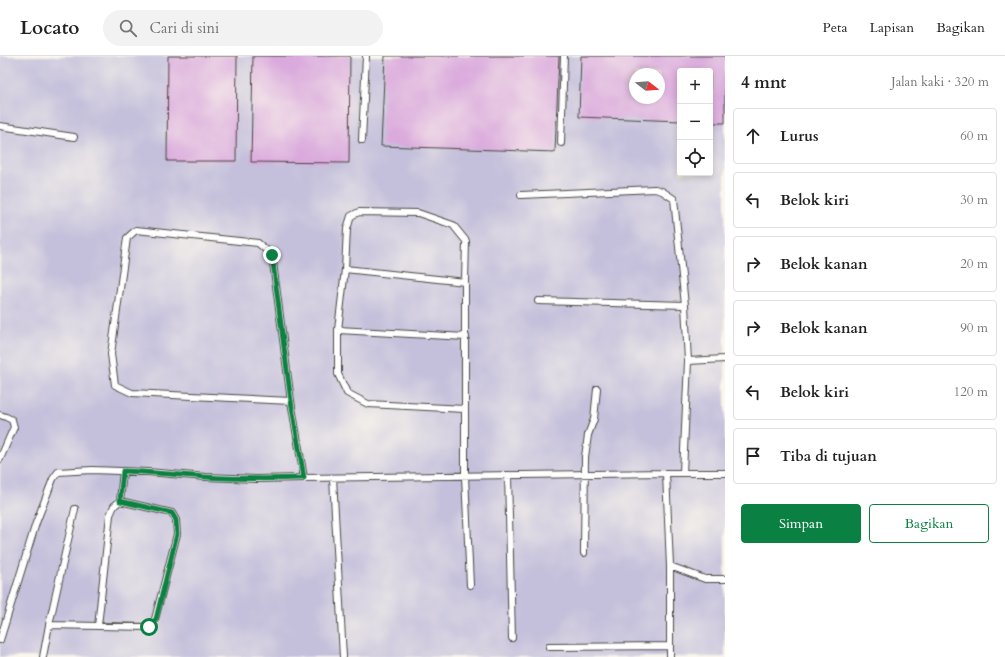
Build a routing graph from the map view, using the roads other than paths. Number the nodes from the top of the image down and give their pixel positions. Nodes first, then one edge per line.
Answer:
1 (366, 56) edge
2 (564, 56) edge
3 (0, 126) edge
4 (74, 137) dead end
5 (362, 140) dead end
6 (561, 143) dead end
7 (521, 196) dead end
8 (344, 269) junction
9 (465, 282) junction
10 (538, 301) dead end
11 (685, 305) junction
12 (338, 330) junction
13 (466, 336) junction
14 (725, 359) edge
15 (688, 361) junction
16 (597, 390) dead end
17 (291, 401) junction
18 (465, 409) junction
19 (0, 415) edge
20 (0, 459) edge
21 (123, 471) junction
22 (666, 473) junction
23 (683, 473) junction
24 (725, 473) edge
25 (585, 474) junction
26 (508, 475) junction
27 (465, 476) junction
28 (304, 478) junction
29 (333, 478) junction
30 (120, 501) junction
31 (75, 508) dead end
32 (584, 554) dead end
33 (670, 566) junction
34 (725, 579) edge
35 (470, 585) dead end
36 (50, 626) junction
37 (98, 626) junction
38 (512, 638) dead end
39 (0, 640) edge
40 (670, 646) junction
41 (548, 647) dead end
42 (43, 657) edge
43 (343, 657) edge
44 (670, 657) edge

1 - 5 lane
2 - 6 lane
3 - 4 lane
7 - 11 lane
8 - 9 lane
8 - 9 lane
8 - 12 lane
9 - 13 lane
10 - 11 lane
11 - 15 lane
12 - 13 lane
12 - 18 lane
13 - 18 lane
14 - 15 lane
15 - 23 lane
16 - 25 lane
17 - 17 lane
17 - 28 lane
18 - 27 lane
19 - 20 lane
21 - 28 lane
21 - 30 lane
21 - 39 lane
22 - 23 lane
22 - 25 lane
22 - 33 lane
23 - 24 lane
25 - 26 lane
25 - 32 lane
26 - 27 lane
26 - 38 lane
27 - 29 lane
27 - 35 lane
28 - 29 lane
29 - 43 lane
30 - 37 lane
30 - 37 lane
31 - 36 lane
33 - 34 lane
33 - 40 lane
36 - 37 lane
36 - 42 lane
40 - 41 lane
40 - 44 lane

